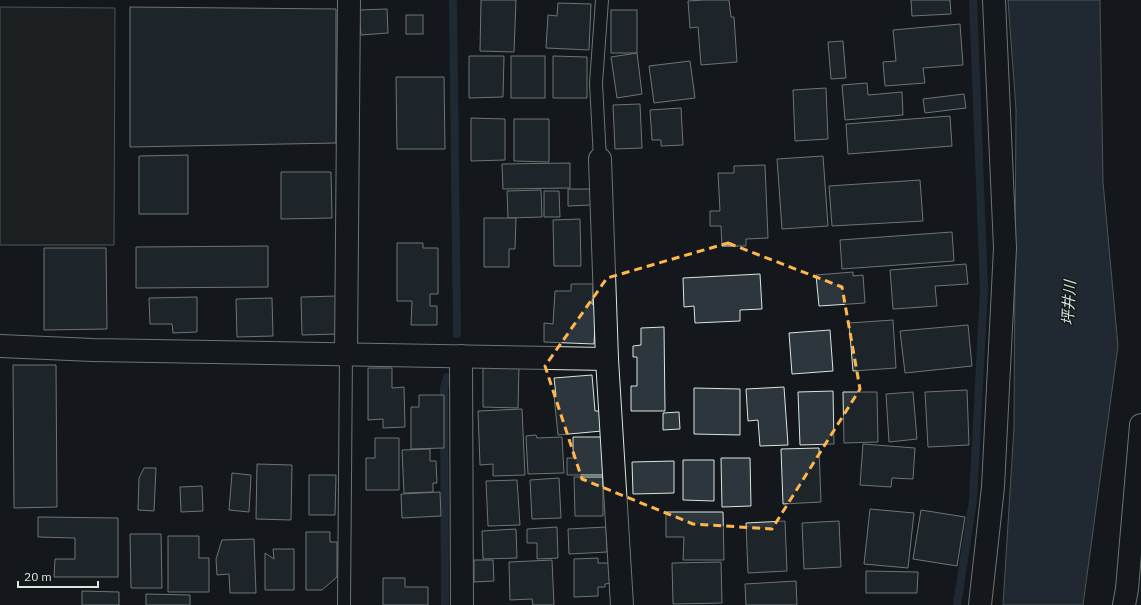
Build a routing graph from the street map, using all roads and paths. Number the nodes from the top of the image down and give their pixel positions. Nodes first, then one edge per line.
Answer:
1 (349, 0) edge
2 (602, 0) edge
3 (994, 0) edge
4 (600, 159) joint
5 (0, 346) edge
6 (346, 354) junction
7 (460, 356) junction
8 (607, 359) junction
9 (1141, 425) edge
10 (344, 605) edge
11 (462, 605) edge
12 (622, 605) edge
13 (980, 605) edge
14 (1124, 605) edge

1 - 6 street
2 - 4 lane
3 - 13 street
4 - 8 street
5 - 6 street
6 - 7 street
6 - 10 lane
7 - 8 street
7 - 11 street
8 - 12 street
9 - 14 street

